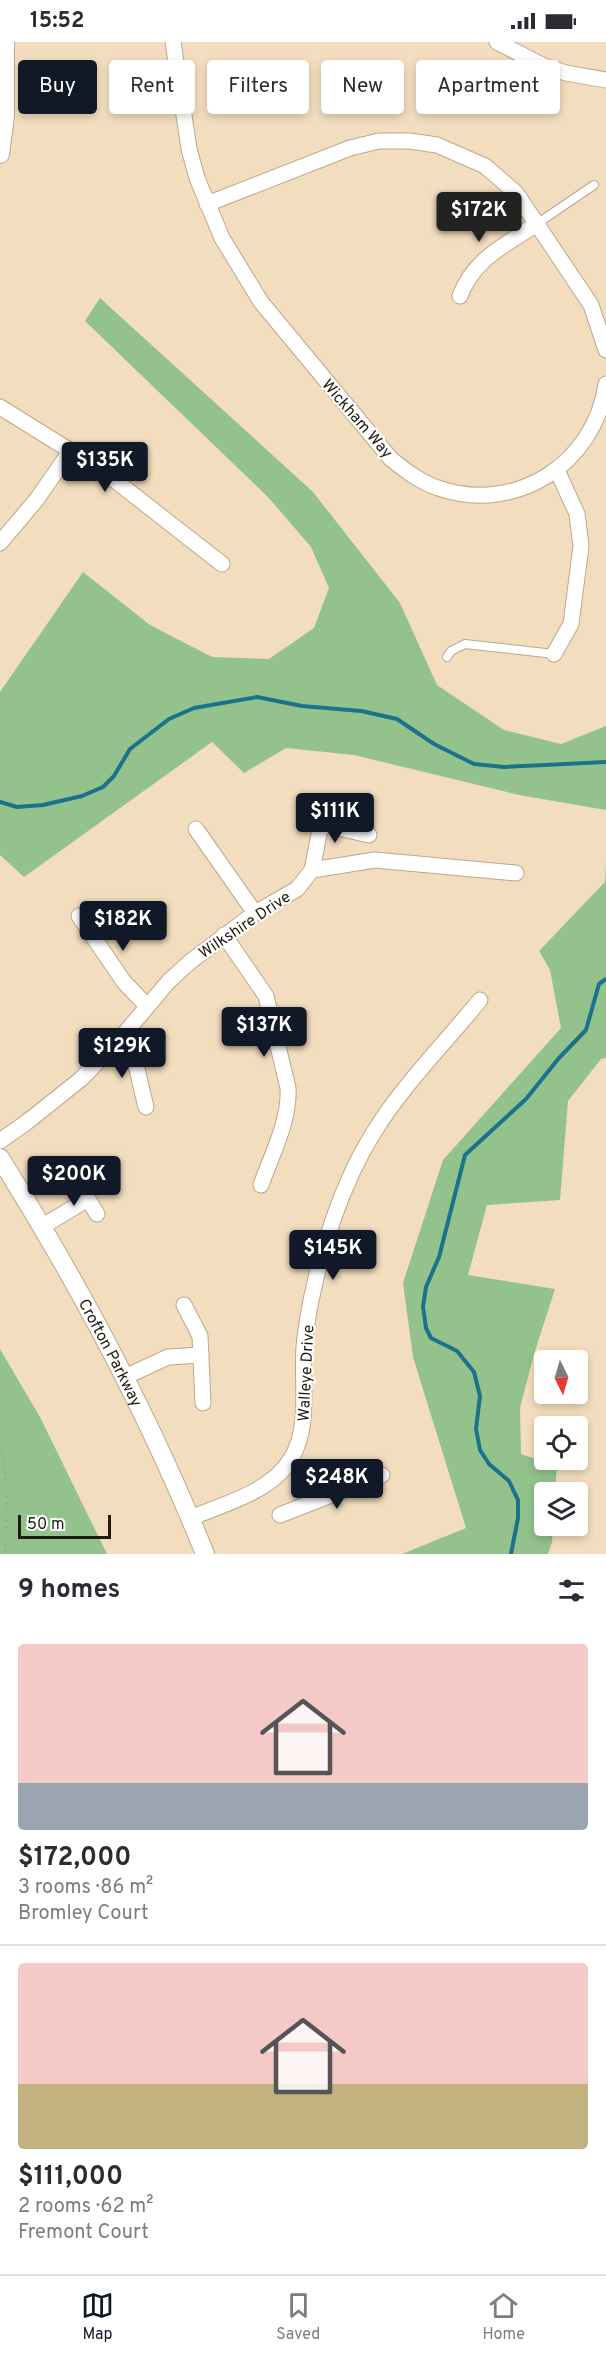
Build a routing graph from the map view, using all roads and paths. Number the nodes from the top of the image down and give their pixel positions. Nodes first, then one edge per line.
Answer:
1 (5, 42) edge
2 (173, 42) edge
3 (497, 42) edge
4 (518, 46) edge
5 (606, 80) edge
6 (0, 154) edge
7 (594, 185) dead end
8 (207, 204) junction
9 (538, 223) junction
10 (460, 296) dead end
11 (606, 350) edge
12 (606, 384) edge
13 (0, 407) edge
14 (71, 450) junction
15 (557, 470) junction
16 (0, 543) edge
17 (222, 564) dead end
18 (555, 654) joint
19 (447, 657) dead end
20 (196, 829) dead end
21 (369, 835) dead end
22 (312, 870) junction
23 (516, 873) dead end
24 (255, 913) junction
25 (79, 916) dead end
26 (224, 935) junction
27 (480, 1000) dead end
28 (147, 1006) junction
29 (119, 1040) junction
30 (146, 1107) dead end
31 (0, 1141) edge
32 (0, 1158) edge
33 (80, 1184) dead end
34 (261, 1185) dead end
35 (88, 1198) junction
36 (97, 1214) dead end
37 (43, 1226) junction
38 (184, 1305) dead end
39 (201, 1355) junction
40 (125, 1377) junction
41 (203, 1402) dead end
42 (0, 1443) edge
43 (289, 1461) junction
44 (382, 1475) dead end
45 (321, 1499) junction
46 (280, 1515) dead end
47 (190, 1518) junction
48 (5, 1554) edge
49 (205, 1554) edge

1 - 6 street
2 - 8 street, Wickham Way
3 - 4 street
4 - 5 street
7 - 9 lane
8 - 9 street
8 - 15 street, Wickham Way
9 - 10 street
9 - 11 street
12 - 15 street, Wickham Way
13 - 14 street
14 - 16 street
14 - 17 street
15 - 18 street
18 - 19 lane
20 - 24 street
21 - 22 street
22 - 23 street
22 - 24 street, Wilkshire Drive
24 - 26 street, Wilkshire Drive
25 - 28 street
26 - 28 street, Wilkshire Drive
26 - 34 street
27 - 43 street, Walleye Drive
28 - 29 street, Wilkshire Drive
29 - 30 street
29 - 31 street, Wilkshire Drive
32 - 37 street, Crofton Parkway
33 - 35 street
35 - 36 street
35 - 37 street
37 - 40 street, Crofton Parkway
38 - 39 street
39 - 40 street
39 - 41 street
40 - 47 street, Crofton Parkway
42 - 48 path
43 - 45 street
43 - 47 street, Walleye Drive
44 - 45 street
45 - 46 street
47 - 49 street, Crofton Parkway

